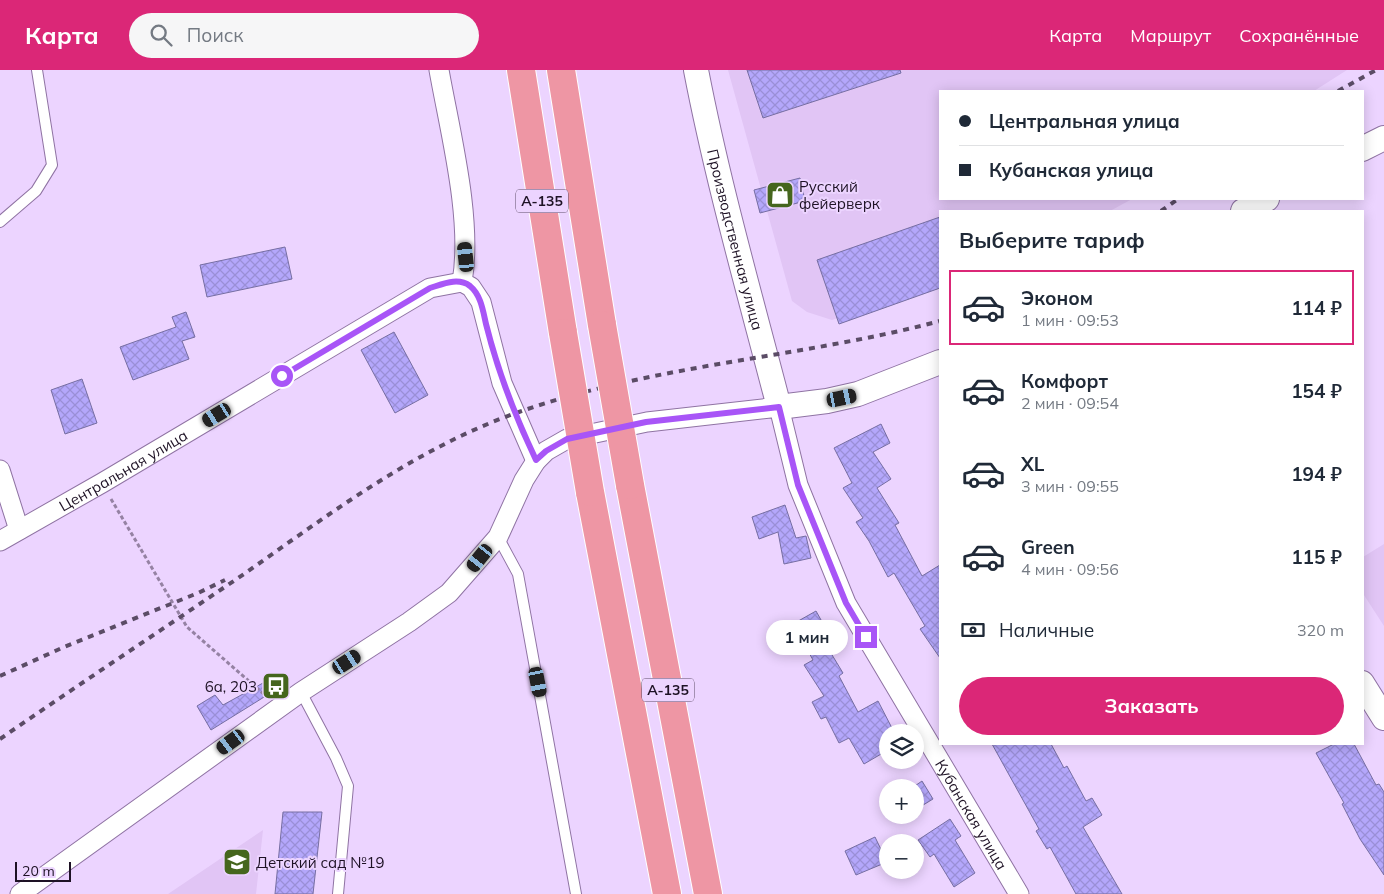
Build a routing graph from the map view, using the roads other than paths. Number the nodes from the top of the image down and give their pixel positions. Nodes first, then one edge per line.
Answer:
1 (37, 70) edge
2 (438, 70) edge
3 (521, 70) edge
4 (562, 70) edge
5 (696, 70) edge
6 (1384, 138) edge
7 (1364, 148) edge
8 (1265, 200) edge
9 (1245, 210) edge
10 (0, 222) edge
11 (462, 282) junction
12 (939, 362) edge
13 (779, 407) junction
14 (536, 460) junction
15 (0, 470) edge
16 (19, 530) junction
17 (498, 537) junction
18 (0, 541) edge
19 (1364, 686) edge
20 (301, 692) junction
21 (1384, 718) edge
22 (20, 894) edge
23 (338, 894) edge
24 (576, 894) edge
25 (667, 894) edge
26 (708, 894) edge
27 (1020, 894) edge

1 - 10 lane
2 - 11 street
3 - 25 highway, А-135, bridge
4 - 26 highway, А-135, bridge
5 - 13 street, Производственная улица
6 - 7 street
8 - 9 street
11 - 14 street
11 - 16 street, Центральная улица
12 - 13 street
13 - 14 street
13 - 27 street, Кубанская улица
14 - 17 street
15 - 16 street
16 - 18 street, Центральная улица
17 - 20 street
17 - 24 lane
19 - 21 street
20 - 22 street
20 - 23 lane

